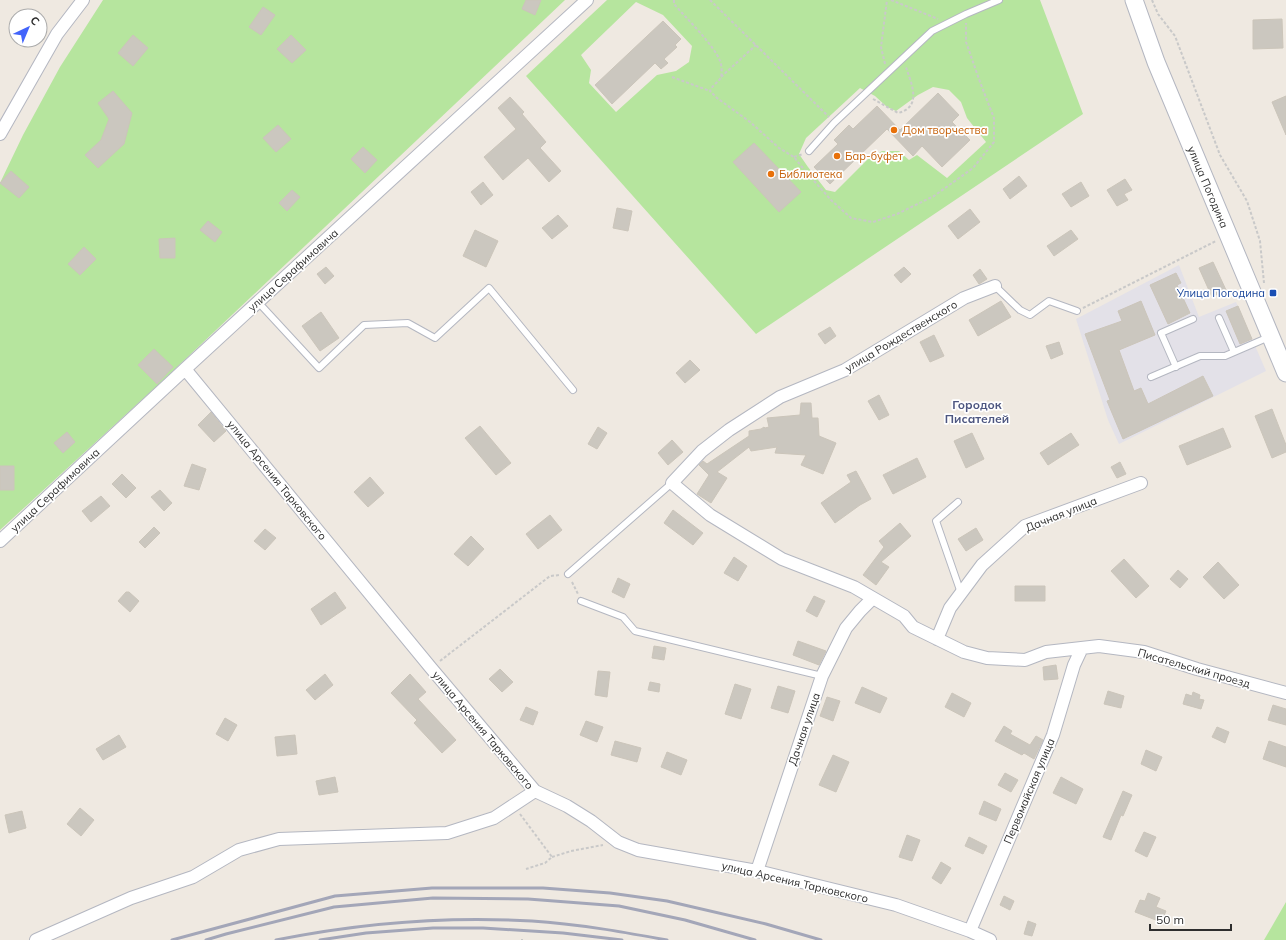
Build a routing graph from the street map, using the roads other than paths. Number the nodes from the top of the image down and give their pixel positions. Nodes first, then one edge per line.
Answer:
1 (83, 0) edge
2 (587, 0) edge
3 (1000, 0) edge
4 (1134, 0) edge
5 (0, 134) edge
6 (809, 151) dead end
7 (995, 286) joint
8 (258, 302) junction
9 (1077, 311) road end
10 (1219, 318) dead end
11 (1193, 319) dead end
12 (1271, 336) junction
13 (1234, 352) junction
14 (1176, 367) junction
15 (185, 369) junction
16 (1286, 373) edge
17 (1151, 377) dead end
18 (574, 390) dead end
19 (672, 483) junction
20 (1141, 483) dead end
21 (958, 502) dead end
22 (0, 541) edge
23 (568, 574) road end
24 (961, 593) junction
25 (873, 598) junction
26 (581, 601) road end
27 (937, 639) junction
28 (1082, 648) junction
29 (822, 676) junction
30 (1286, 693) edge
31 (534, 791) junction
32 (757, 871) junction
33 (970, 931) junction
34 (36, 940) edge
35 (990, 940) edge

1 - 5 street
2 - 8 street, улица Серафимовича
3 - 6 lane
4 - 12 main road, улица Погодина
7 - 9 lane
7 - 19 street, улица Рождественского
8 - 15 street, улица Серафимовича
8 - 18 lane
10 - 13 lane
11 - 14 lane
12 - 13 lane
12 - 16 main road, улица Погодина
13 - 14 lane
14 - 17 lane
15 - 22 street, улица Серафимовича
15 - 31 street, улица Арсения Тарковского
19 - 23 lane
19 - 25 street, Писательский проезд
20 - 24 street, Дачная улица
21 - 24 lane
24 - 27 street, Дачная улица
25 - 27 street, Писательский проезд
25 - 29 street, Дачная улица
26 - 29 lane
27 - 28 street, Писательский проезд
28 - 30 street, Писательский проезд
28 - 33 street, Первомайская улица
29 - 32 street, Дачная улица
31 - 32 street, улица Арсения Тарковского
31 - 34 street
32 - 33 street, улица Арсения Тарковского
33 - 35 street, улица Арсения Тарковского

